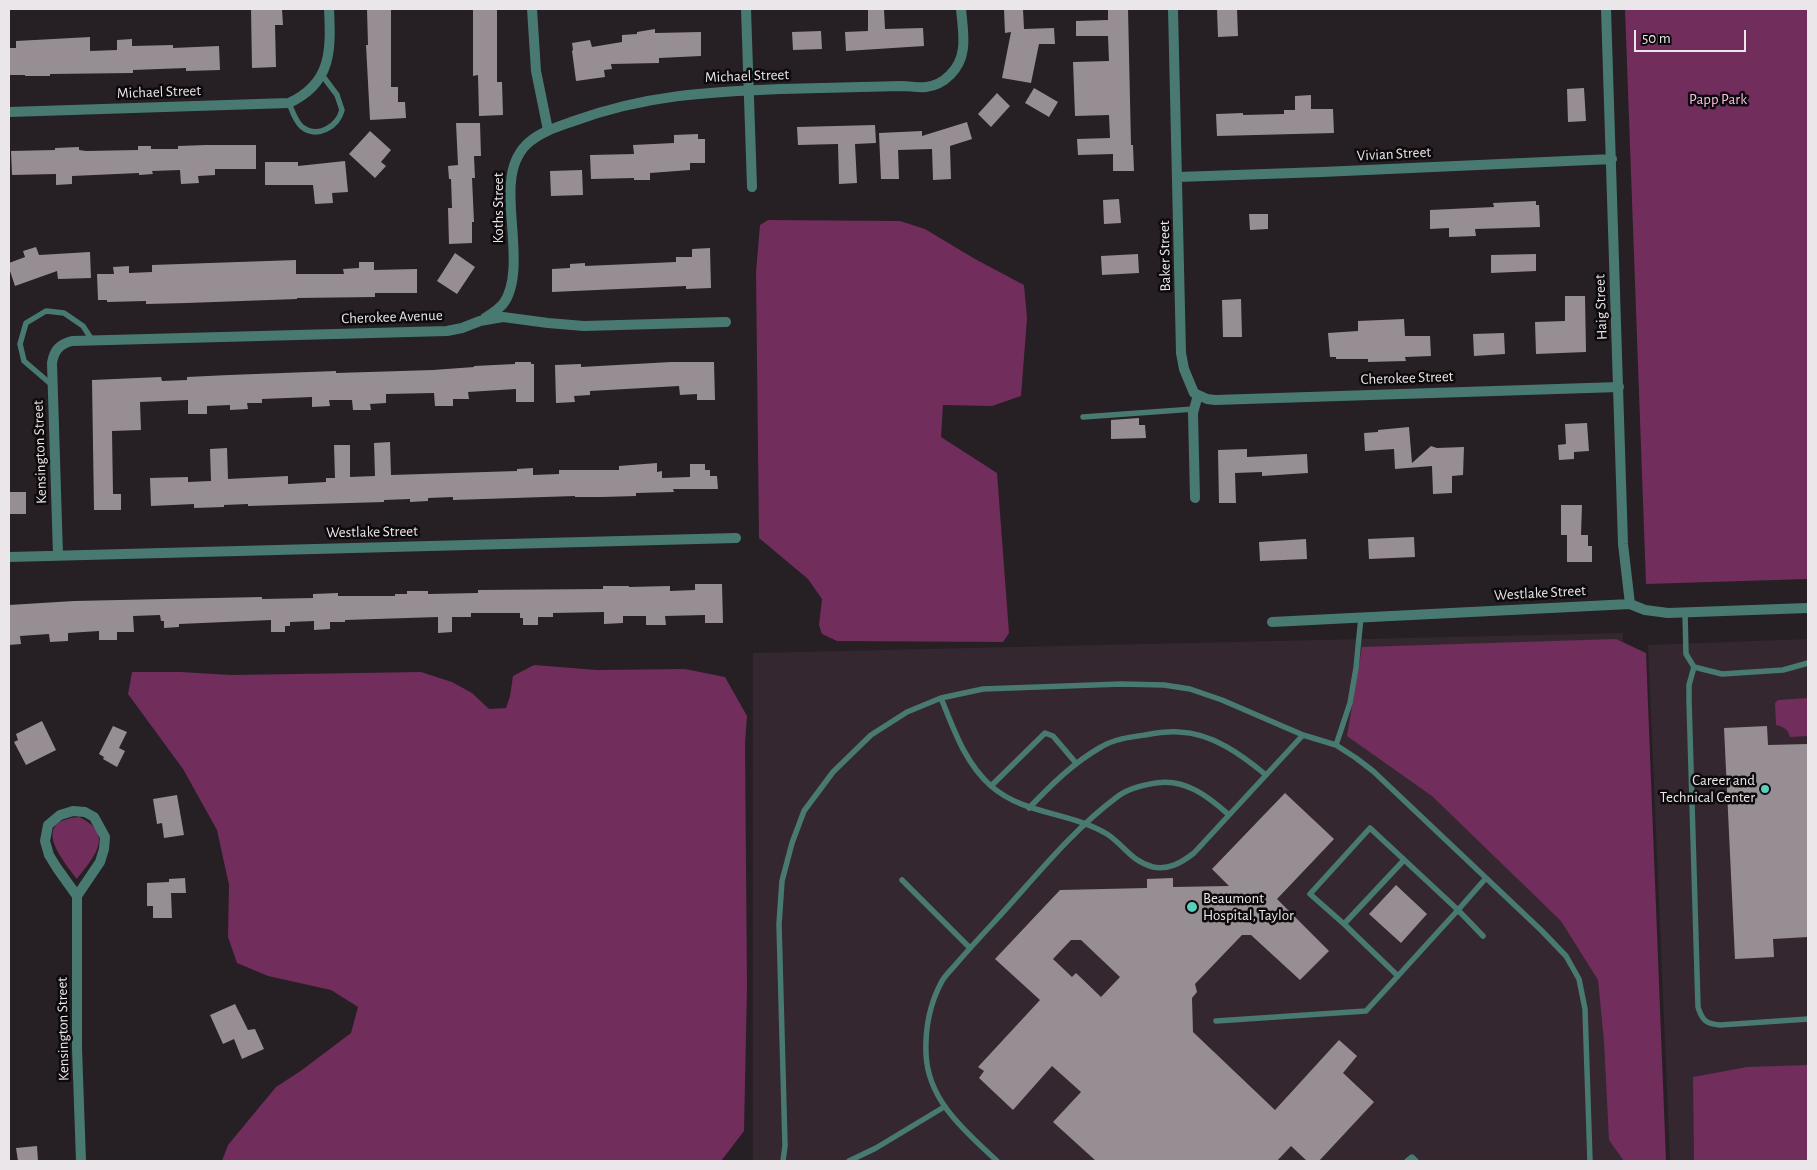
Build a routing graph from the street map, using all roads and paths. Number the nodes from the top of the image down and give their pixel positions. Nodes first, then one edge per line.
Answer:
1 (329, 9) edge
2 (532, 9) edge
3 (746, 9) edge
4 (961, 9) edge
5 (1173, 9) edge
6 (1606, 9) edge
7 (322, 75) junction
8 (749, 90) junction
9 (289, 102) junction
10 (9, 112) edge
11 (548, 130) junction
12 (1612, 159) junction
13 (1178, 177) junction
14 (752, 187) dead end
15 (480, 322) junction
16 (726, 322) dead end
17 (92, 340) junction
18 (58, 348) joint
19 (52, 385) junction
20 (1619, 386) junction
21 (1198, 395) junction
22 (1194, 410) junction
23 (1083, 417) dead end
24 (1195, 498) dead end
25 (736, 538) dead end
26 (58, 555) junction
27 (9, 557) edge
28 (1630, 604) junction
29 (1808, 608) edge
30 (1685, 613) junction
31 (1361, 618) junction
32 (1272, 622) dead end
33 (1808, 663) edge
34 (1694, 667) junction
35 (941, 698) junction
36 (1303, 735) junction
37 (1336, 745) junction
38 (1076, 763) junction
39 (1266, 775) junction
40 (991, 786) junction
41 (1029, 808) junction
42 (1229, 815) junction
43 (1085, 824) junction
44 (1404, 860) junction
45 (1486, 878) junction
46 (902, 880) dead end
47 (77, 896) junction
48 (1458, 910) junction
49 (1344, 924) junction
50 (1483, 936) dead end
51 (970, 948) junction
52 (1398, 976) junction
53 (1808, 1020) edge
54 (1216, 1021) dead end
55 (944, 1107) junction
56 (81, 1161) edge
57 (783, 1161) edge
58 (849, 1161) edge
59 (997, 1161) edge
60 (1407, 1161) edge
61 (1416, 1161) edge
62 (1590, 1161) edge

1 - 7 street
2 - 11 street
3 - 8 street
4 - 8 street, Michael Street
5 - 13 street, Baker Street
6 - 12 street, Haig Street
7 - 9 street, Michael Street
7 - 9 lane
8 - 11 street, Michael Street
8 - 14 street
9 - 10 street, Michael Street
11 - 15 street, Koths Street
12 - 13 street, Vivian Street
12 - 20 street, Haig Street
13 - 21 street, Baker Street
15 - 16 street, Cherokee Avenue
15 - 17 street, Cherokee Avenue
17 - 18 street, Cherokee Avenue
17 - 19 lane
18 - 19 street, Kensington Street
19 - 26 street, Kensington Street
20 - 21 street, Cherokee Street
20 - 28 street, Haig Street
21 - 22 street
22 - 23 lane
22 - 24 street
25 - 26 street, Westlake Street
26 - 27 street, Westlake Street
28 - 30 street, Westlake Street
28 - 31 street, Westlake Street
29 - 30 street, Westlake Street
30 - 34 lane
31 - 32 street, Westlake Street
31 - 37 lane
33 - 34 lane
34 - 53 lane
35 - 36 lane
35 - 40 lane
35 - 57 lane
36 - 37 lane
36 - 39 lane
37 - 45 lane
38 - 39 lane
38 - 40 lane
38 - 41 lane
39 - 42 lane
40 - 41 lane
41 - 43 lane
42 - 43 lane
42 - 43 lane
43 - 51 lane
44 - 48 lane
44 - 49 lane
44 - 49 lane
45 - 48 lane
45 - 62 lane
46 - 51 lane
47 - 47 street
47 - 56 street, Kensington Street
48 - 50 lane
48 - 52 lane
49 - 52 lane
51 - 55 lane
52 - 54 lane
55 - 58 lane
55 - 59 lane
60 - 61 lane

